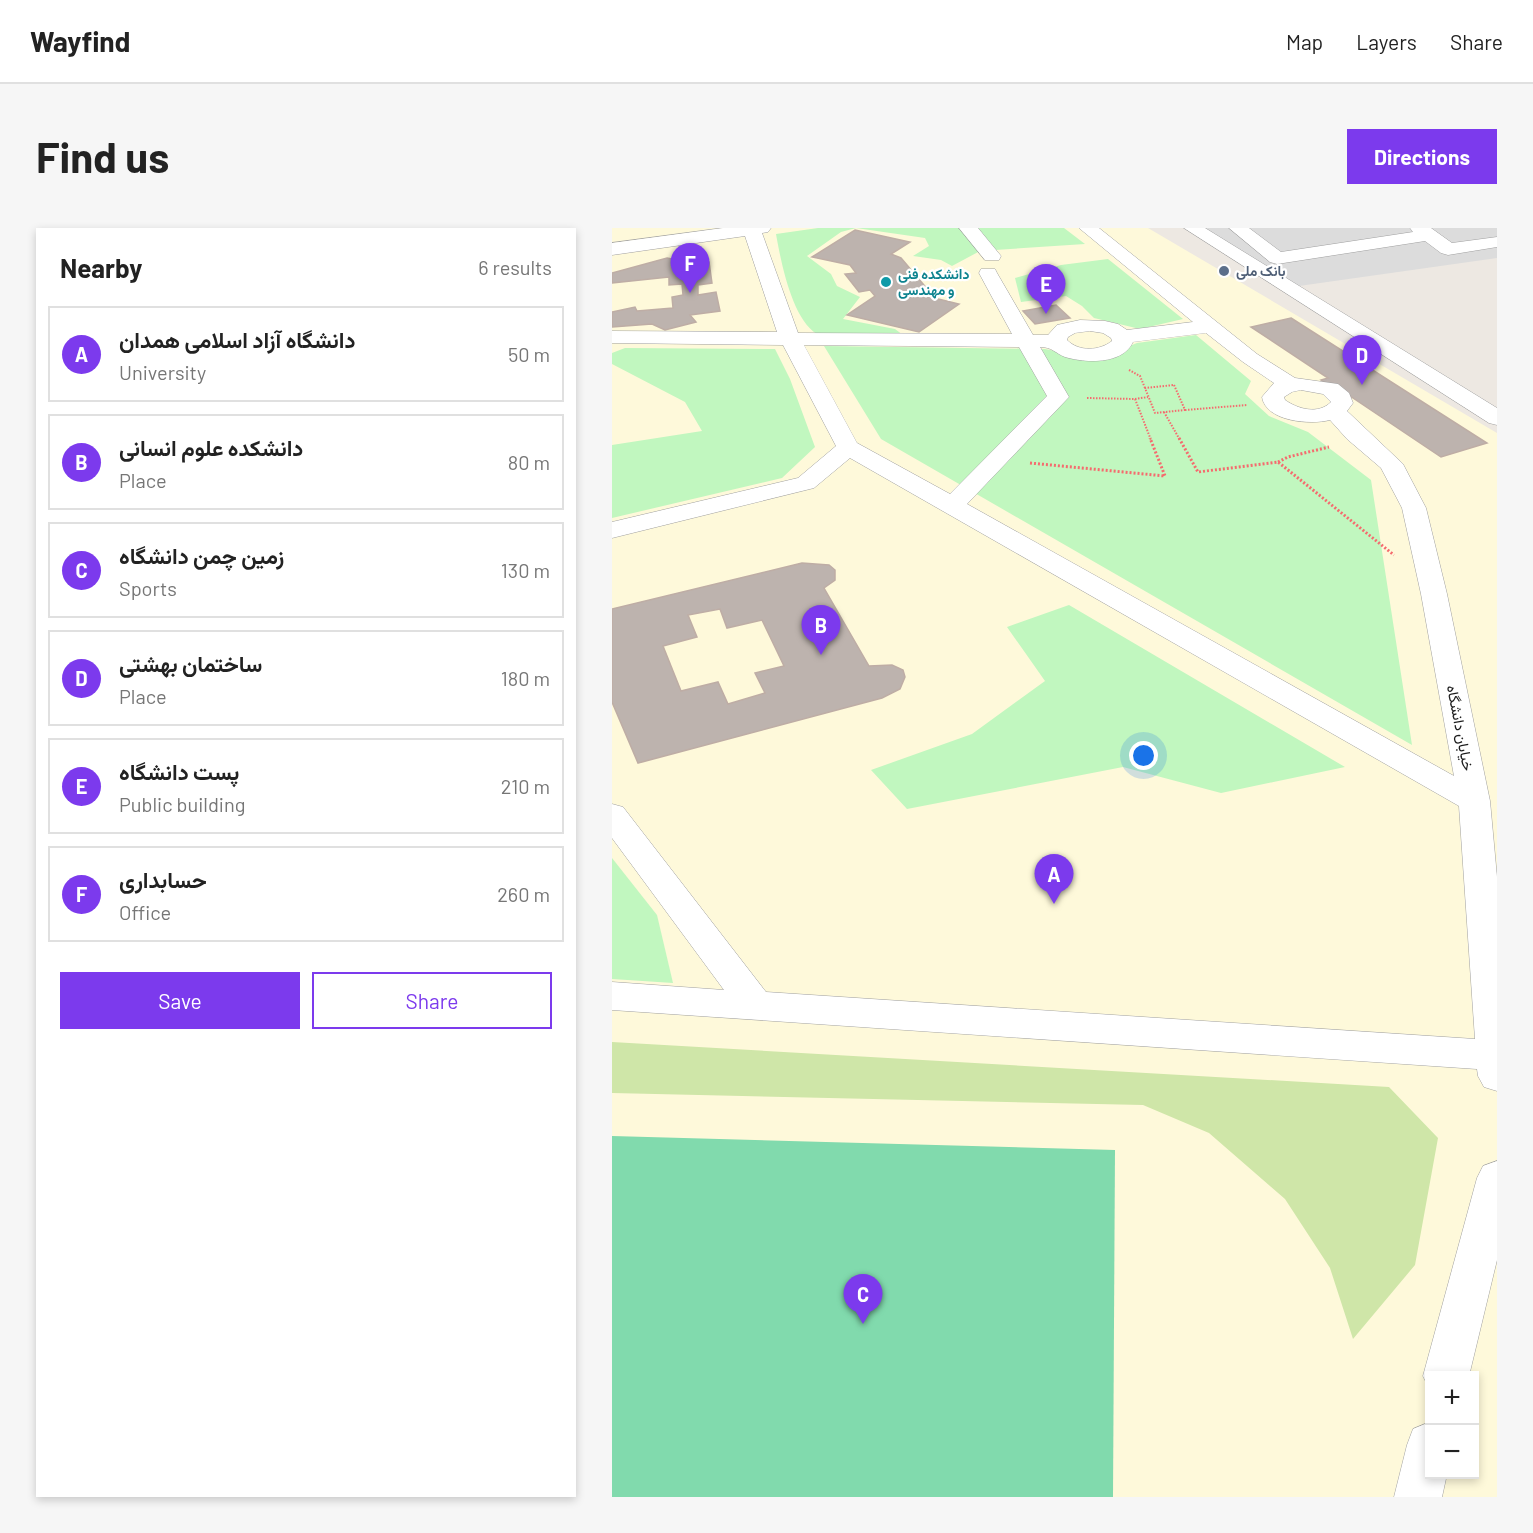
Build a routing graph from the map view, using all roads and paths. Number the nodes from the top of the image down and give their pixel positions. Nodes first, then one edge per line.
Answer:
1 (755, 228) edge
2 (968, 228) edge
3 (1088, 228) edge
4 (1193, 228) edge
5 (1238, 228) edge
6 (1430, 230) edge
7 (1497, 242) edge
8 (612, 249) edge
9 (1211, 327) junction
10 (1122, 337) junction
11 (612, 338) edge
12 (789, 339) junction
13 (1026, 341) junction
14 (1056, 341) junction
15 (1104, 353) junction
16 (1291, 385) junction
17 (1143, 388) junction
18 (1058, 397) junction
19 (1148, 397) junction
20 (1135, 399) junction
21 (1274, 403) junction
22 (1185, 410) junction
23 (1334, 411) junction
24 (1164, 412) junction
25 (1497, 418) edge
26 (1362, 440) junction
27 (848, 447) junction
28 (997, 460) junction
29 (1278, 462) junction
30 (951, 507) junction
31 (612, 530) edge
32 (1431, 582) junction
33 (1474, 801) junction
34 (612, 814) edge
35 (612, 996) edge
36 (757, 1006) junction
37 (1496, 1067) edge
38 (1497, 1178) edge
39 (1447, 1371) edge
40 (1425, 1467) edge
41 (1418, 1497) edge

1 - 8 street
1 - 12 street
2 - 13 street
3 - 9 street
4 - 25 street
5 - 6 street
6 - 7 street
9 - 10 street
9 - 16 street
10 - 14 street
10 - 15 street
11 - 12 street
12 - 13 street
12 - 27 street
13 - 14 street
13 - 18 street
14 - 15 street
15 - 17 path
16 - 21 street
16 - 23 street
17 - 19 path
17 - 22 path
18 - 20 path
18 - 28 street
19 - 20 path
19 - 24 path
20 - 28 path
21 - 22 path
21 - 23 street
22 - 24 path
23 - 26 street, خیابان دانشگاه
24 - 29 path
26 - 29 path
26 - 32 street, خیابان دانشگاه
27 - 30 street
27 - 31 street
28 - 30 street
29 - 32 path
30 - 33 street
32 - 33 street, خیابان دانشگاه
33 - 37 street, خیابان دانشگاه
34 - 36 street
35 - 36 street
36 - 37 street
38 - 39 street
40 - 41 street

